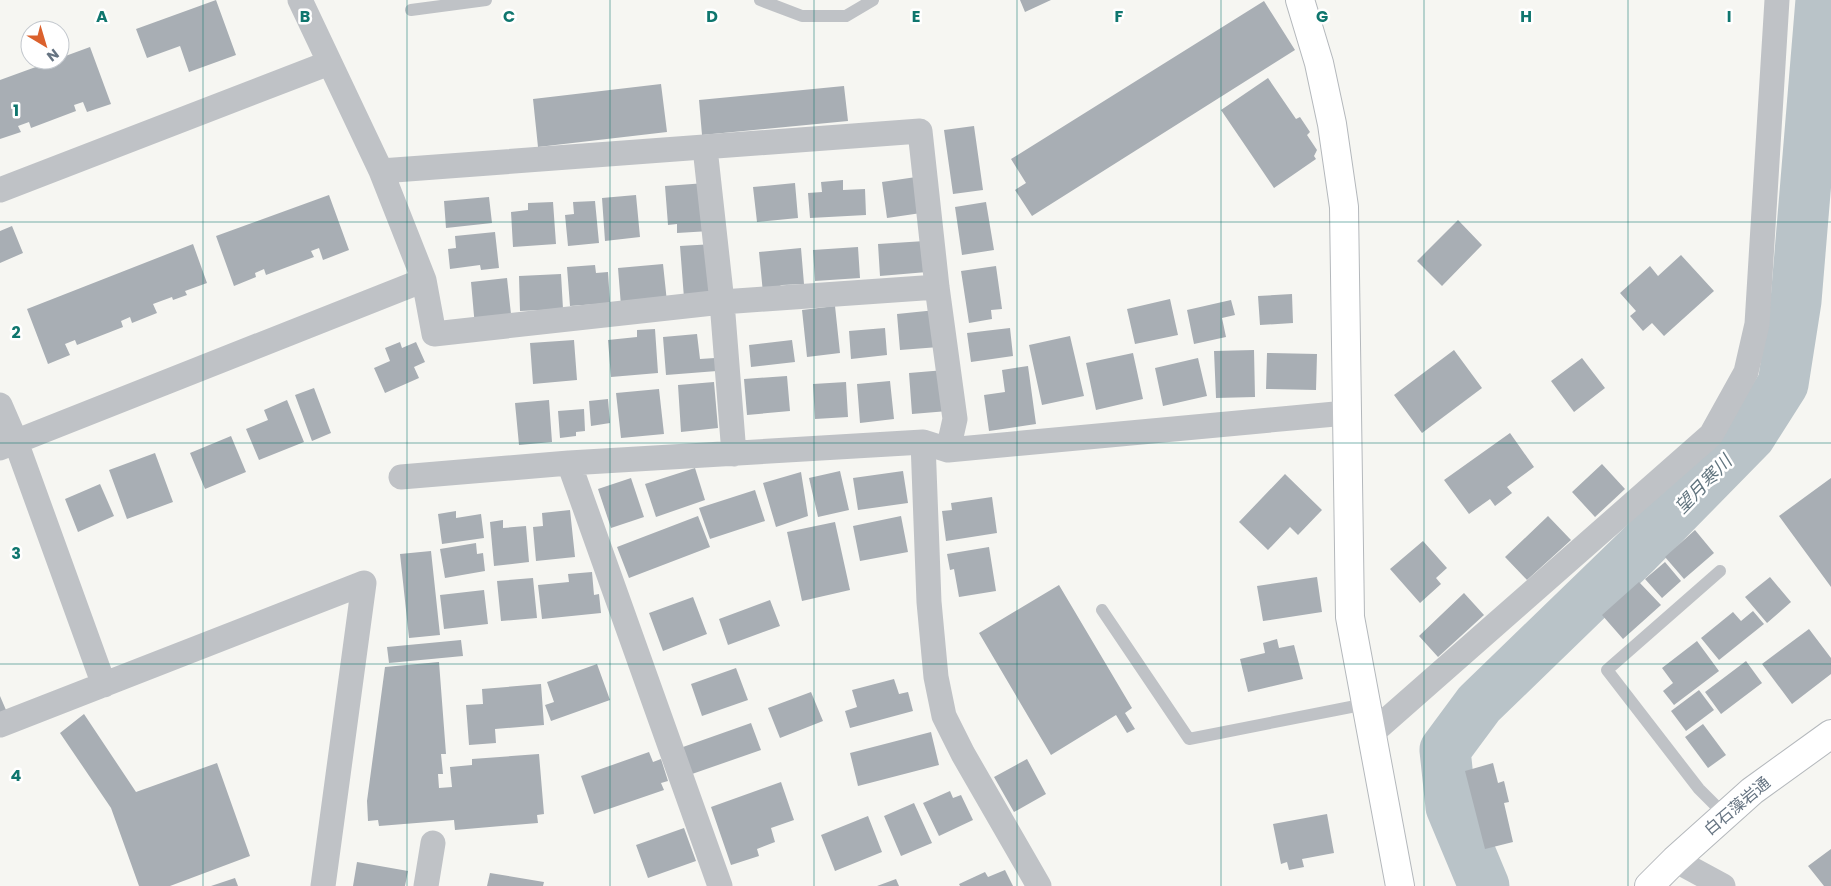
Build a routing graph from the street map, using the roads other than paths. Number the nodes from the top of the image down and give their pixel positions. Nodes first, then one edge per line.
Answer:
1 (300, 0) edge
2 (486, 0) edge
3 (760, 0) edge
4 (873, 0) edge
5 (1300, 0) edge
6 (1777, 0) edge
7 (410, 10) dead end
8 (329, 63) junction
9 (705, 148) junction
10 (381, 171) junction
11 (0, 190) edge
12 (424, 280) junction
13 (937, 287) junction
14 (722, 302) junction
15 (0, 405) edge
16 (1346, 413) junction
17 (922, 442) junction
18 (8, 445) edge
19 (948, 450) junction
20 (734, 454) junction
21 (569, 463) junction
22 (401, 477) dead end
23 (1720, 571) dead end
24 (1102, 610) dead end
25 (104, 685) junction
26 (1366, 704) junction
27 (0, 725) edge
28 (1372, 733) junction
29 (1831, 734) edge
30 (1725, 815) junction
31 (433, 844) dead end
32 (1675, 860) junction
33 (323, 886) edge
34 (426, 886) edge
35 (720, 886) edge
36 (1039, 886) edge
37 (1400, 886) edge
38 (1649, 886) edge
39 (1723, 886) edge

1 - 8 street
2 - 7 lane
3 - 4 lane
5 - 16 street
6 - 28 street
8 - 10 street
8 - 11 street
9 - 10 street
9 - 13 street
9 - 14 street
10 - 12 street
12 - 14 street
12 - 18 street
13 - 14 street
13 - 19 street
14 - 20 street
15 - 18 street
16 - 19 street
16 - 26 street
17 - 19 street
17 - 20 street
17 - 36 street
18 - 25 street
20 - 21 street
21 - 22 street
21 - 35 street
23 - 30 lane
24 - 26 lane
25 - 27 street
25 - 33 street
26 - 28 street
28 - 37 street
29 - 30 street, 白石藻岩通
30 - 32 street, 白石藻岩通
31 - 34 street
32 - 38 street, 白石藻岩通
32 - 39 street

